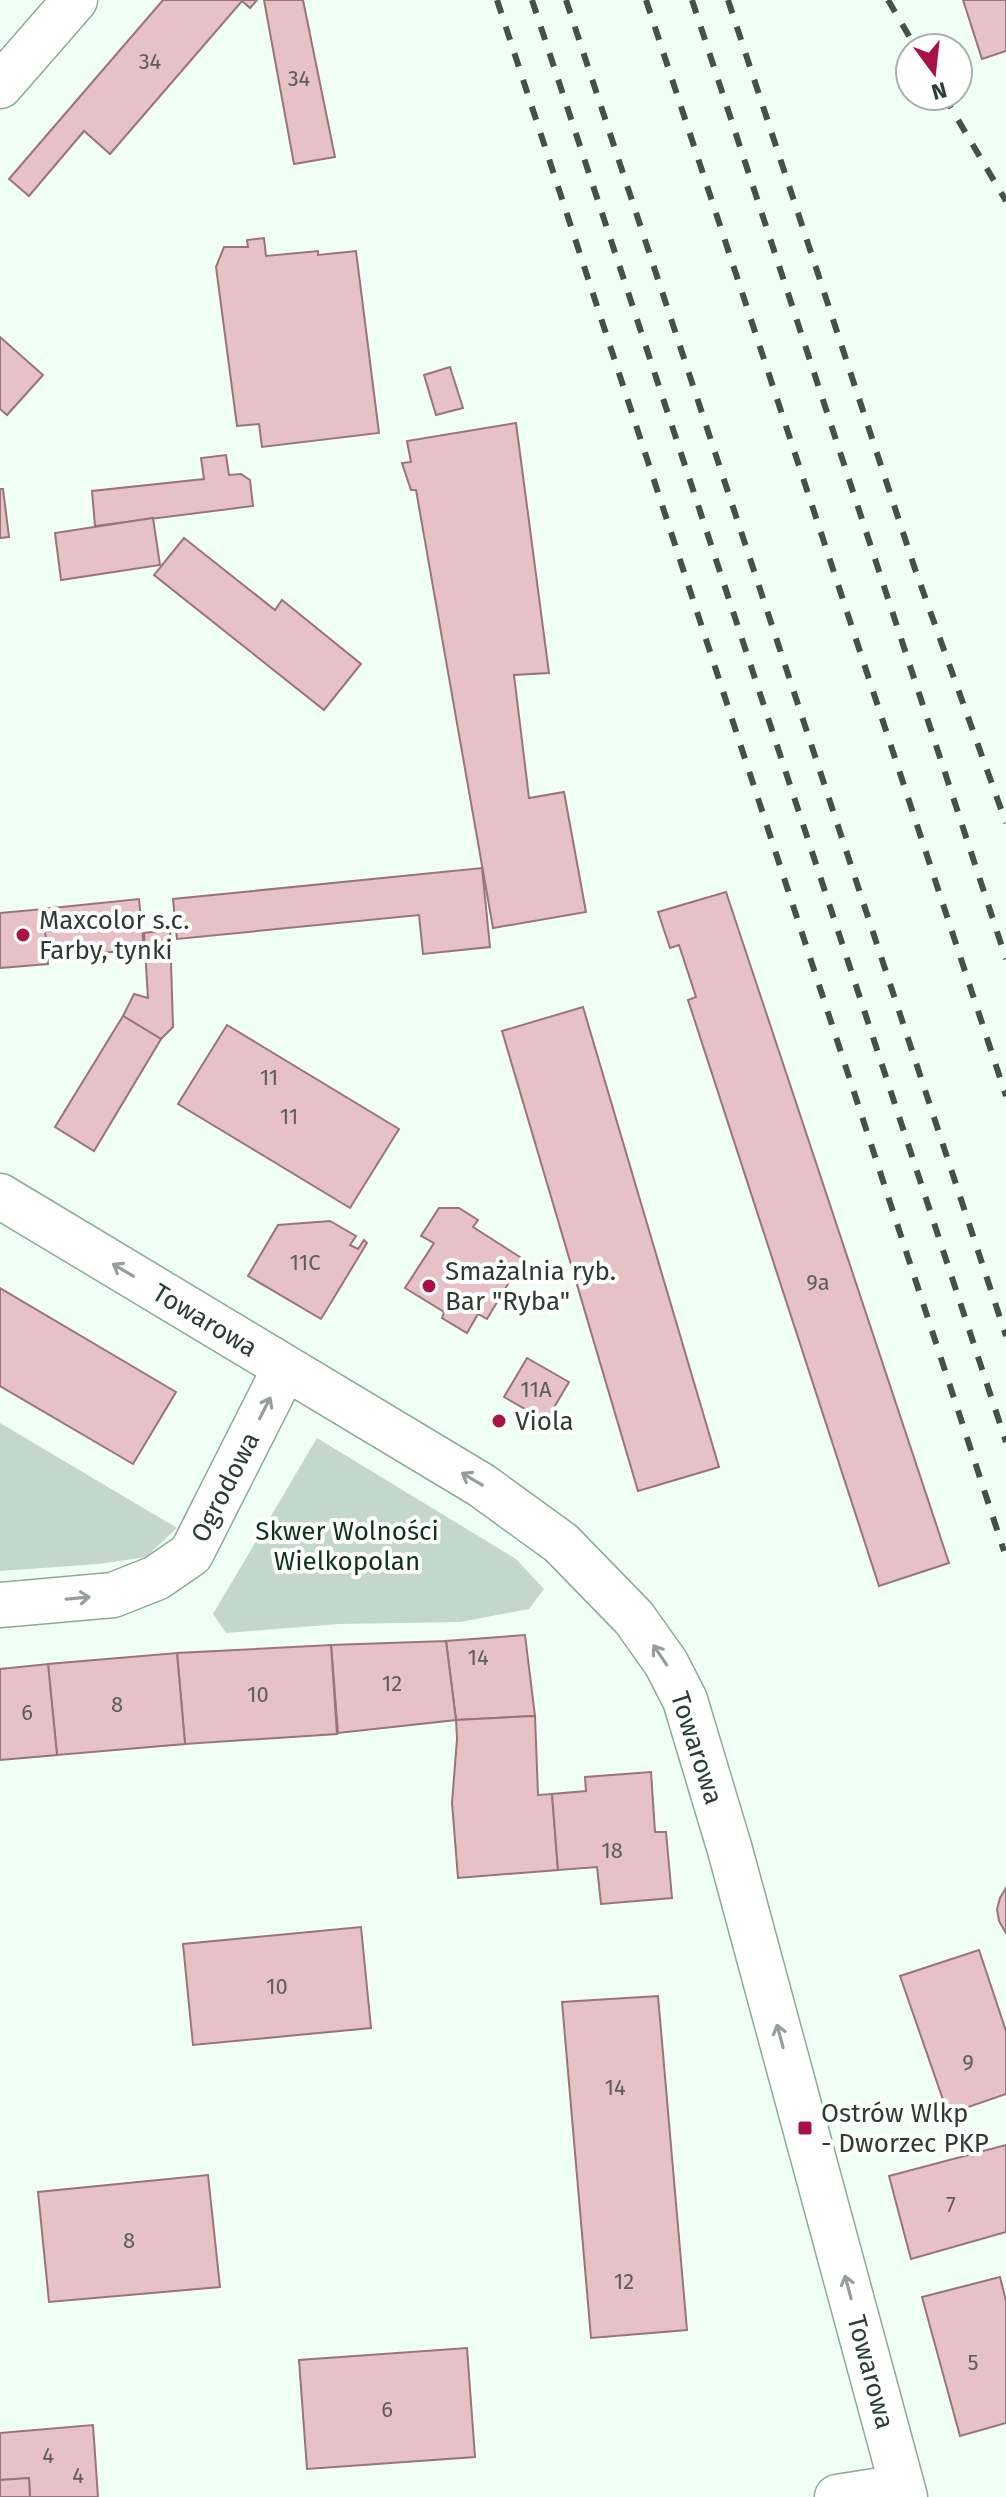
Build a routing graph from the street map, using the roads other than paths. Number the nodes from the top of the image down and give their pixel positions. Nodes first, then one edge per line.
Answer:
1 (75, 0) edge
2 (0, 86) edge
3 (0, 1196) edge
4 (285, 1368) junction
5 (0, 1605) edge
6 (903, 2492) edge
7 (837, 2497) edge

1 - 2 main road
4 -> 3 main road, Towarowa
5 -> 4 main road, Ogrodowa
6 -> 4 main road, Towarowa
6 - 7 main road, Towarowa

